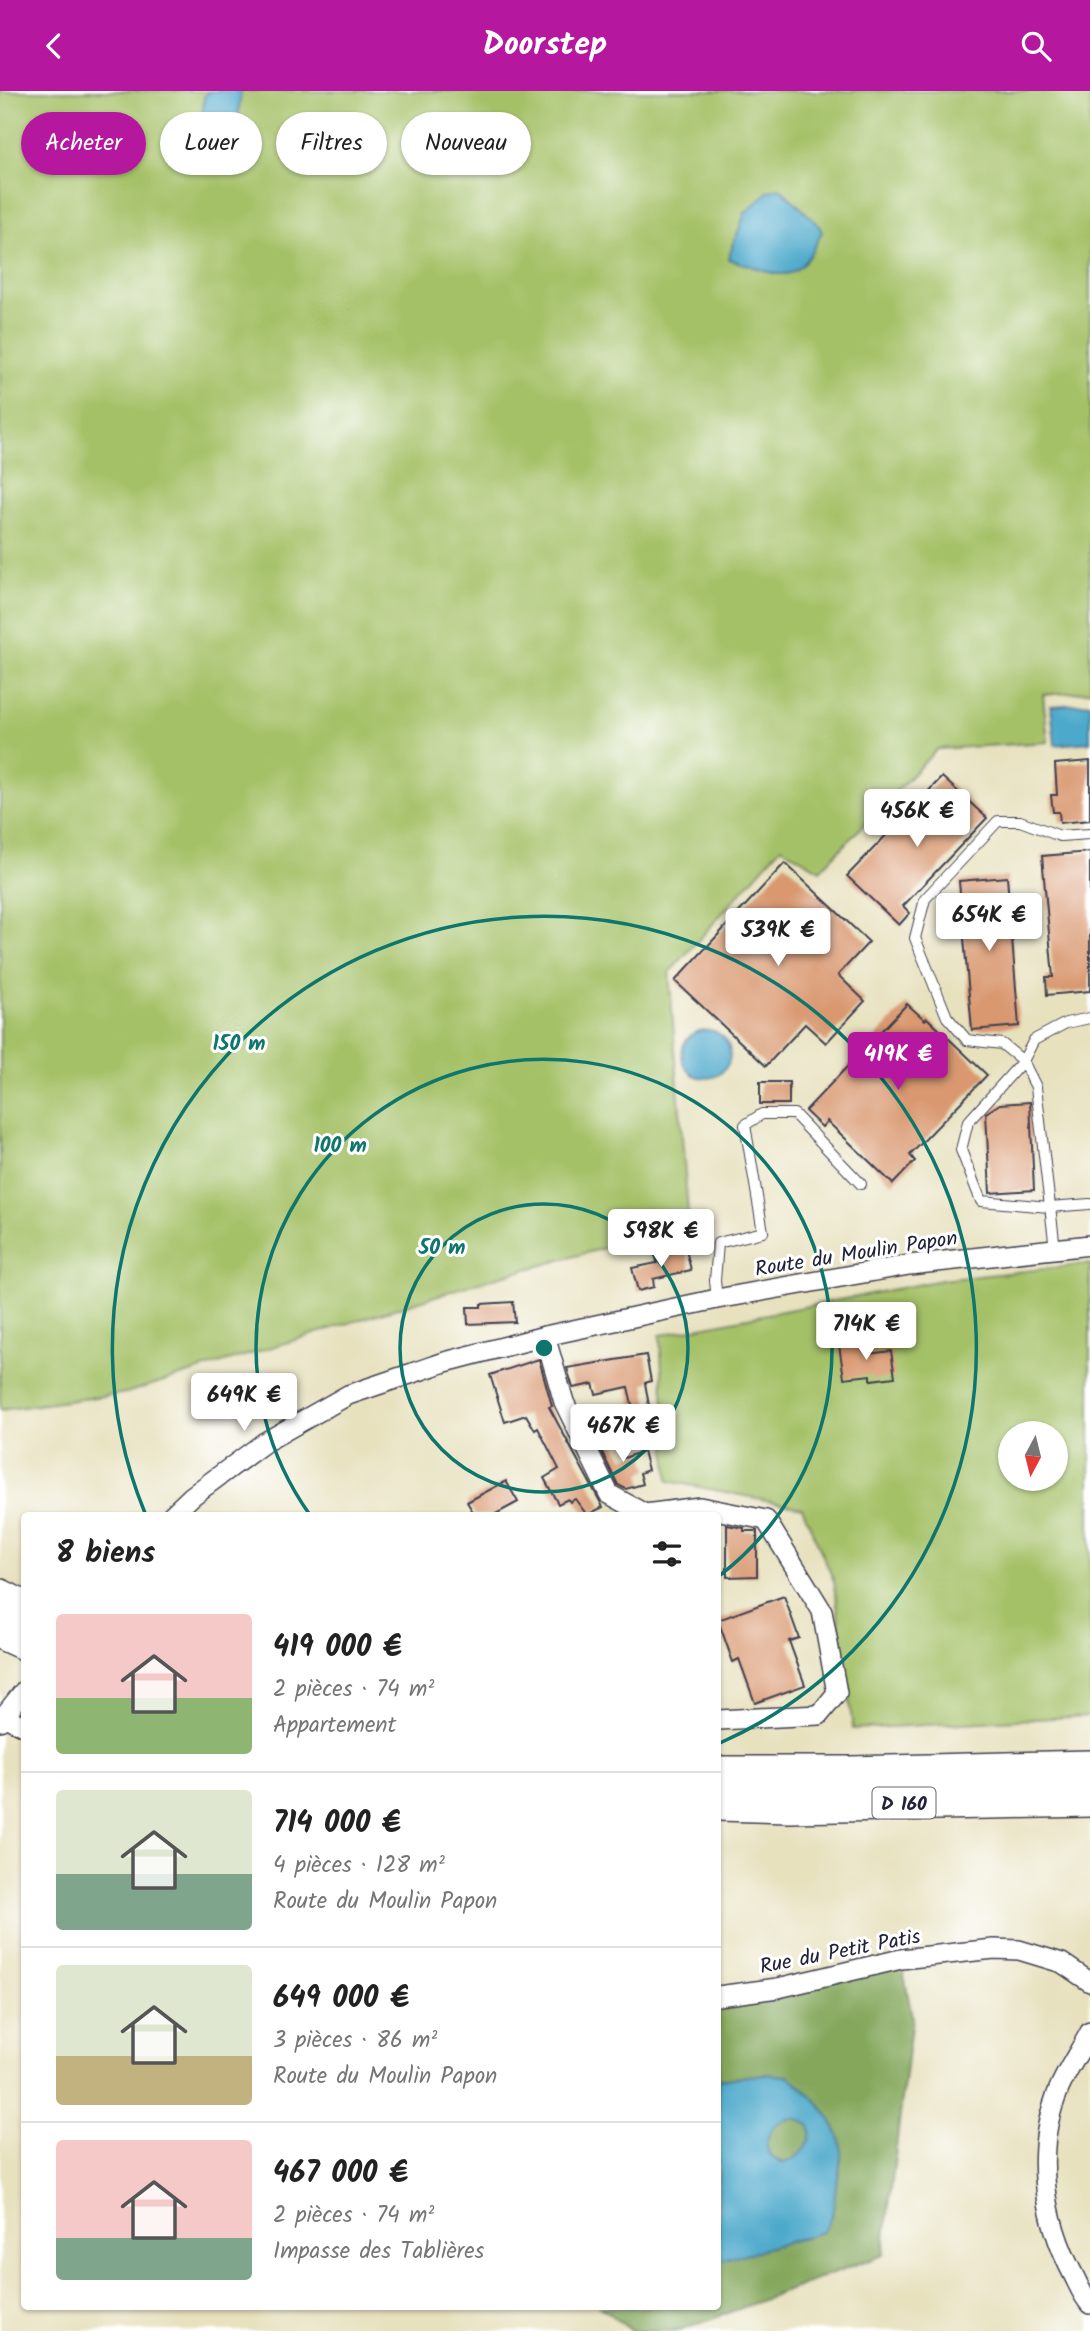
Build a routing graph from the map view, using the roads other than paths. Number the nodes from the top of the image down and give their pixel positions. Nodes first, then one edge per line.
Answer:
1 (1090, 834) edge
2 (1090, 1018) edge
3 (1023, 1061) junction
4 (861, 1184) dead end
5 (1090, 1204) edge
6 (1049, 1207) junction
7 (1090, 1245) edge
8 (1055, 1249) junction
9 (717, 1299) junction
10 (545, 1336) junction
11 (175, 1512) edge
12 (641, 1512) edge
13 (661, 1512) edge
14 (0, 1598) edge
15 (17, 1630) edge
16 (21, 1695) edge
17 (2, 1719) edge
18 (721, 1720) edge
19 (21, 1724) edge
20 (1090, 1768) edge
21 (721, 1773) edge
22 (1090, 1798) edge
23 (721, 1803) edge
24 (1090, 1982) edge
25 (721, 1996) edge
26 (1090, 2032) edge
27 (1090, 2304) edge

1 - 3 lane
2 - 3 lane
3 - 6 lane
3 - 6 lane
4 - 9 lane
5 - 6 lane
6 - 8 lane
7 - 8 street, Route du Moulin Papon
8 - 9 street, Route du Moulin Papon
9 - 10 street, Route du Moulin Papon
10 - 11 street, Route du Moulin Papon
10 - 12 street
13 - 18 street
14 - 15 highway
16 - 17 street
17 - 19 street
20 - 21 highway, D 160
22 - 23 highway, D 160
24 - 25 street, Rue du Petit Patis
26 - 27 street

